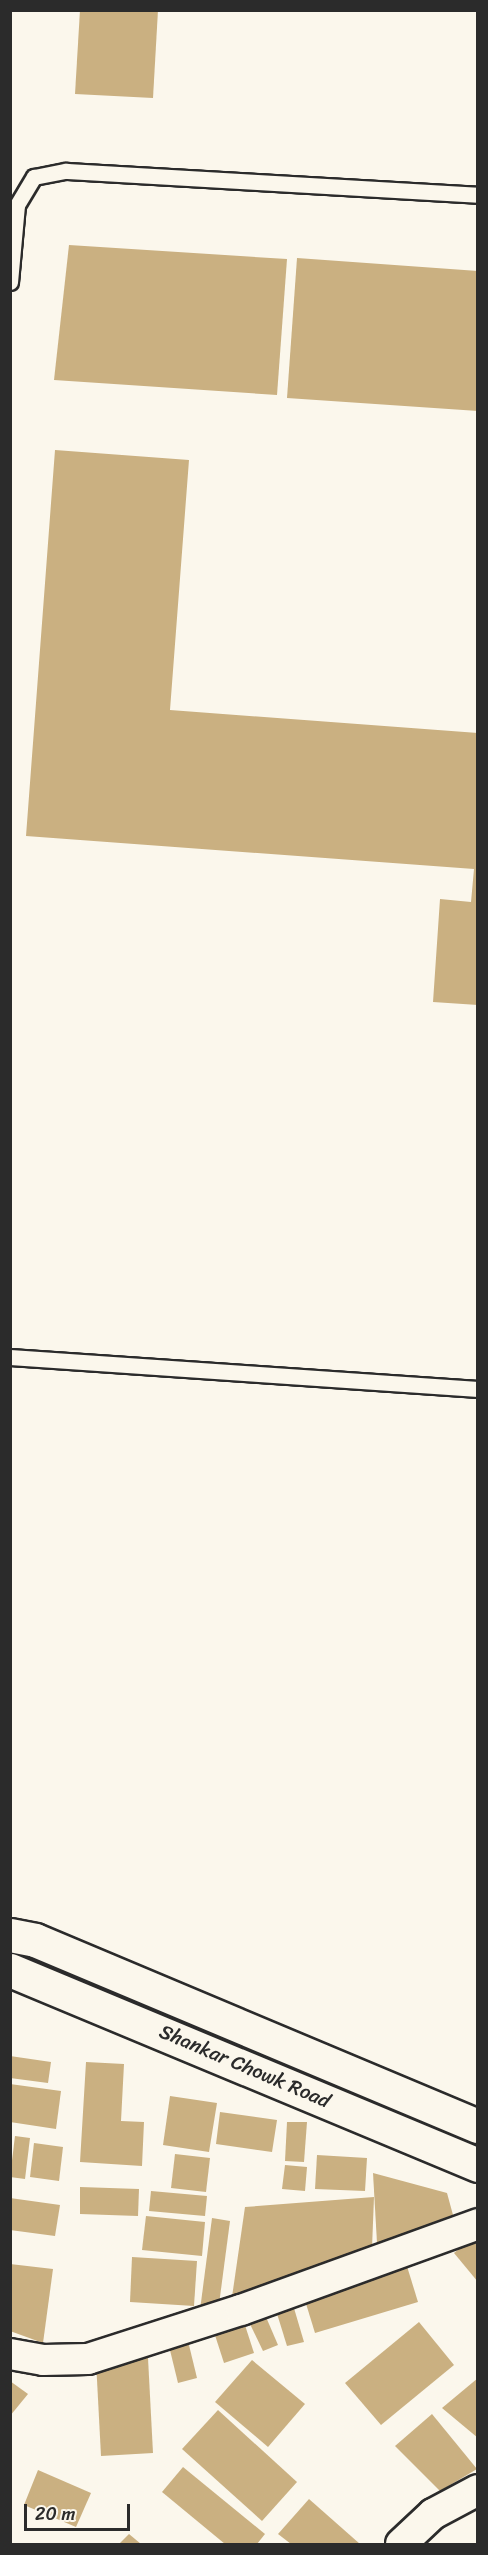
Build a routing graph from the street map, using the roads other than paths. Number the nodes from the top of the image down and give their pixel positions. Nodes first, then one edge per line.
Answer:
1 (477, 195) edge
2 (10, 282) edge
3 (10, 1357) edge
4 (477, 1389) edge
5 (10, 1935) edge
6 (10, 1970) edge
7 (477, 2126) edge
8 (477, 2165) edge
9 (477, 2224) edge
10 (10, 2354) edge
11 (477, 2490) edge
12 (401, 2544) edge

1 - 2 lane
3 - 4 lane
5 - 7 main road, Shankar Chowk Road
6 - 8 main road, Shankar Chowk Road
9 - 10 street
11 - 12 street

